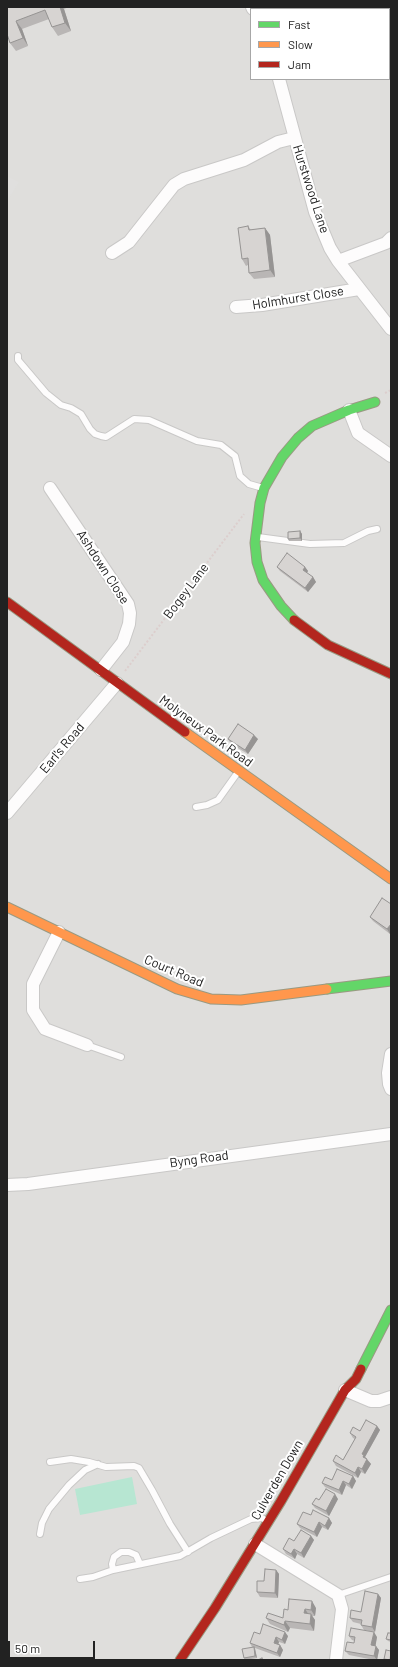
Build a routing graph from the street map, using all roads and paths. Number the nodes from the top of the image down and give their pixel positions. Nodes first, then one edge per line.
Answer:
1 (279, 80) edge
2 (294, 138) junction
3 (391, 238) edge
4 (112, 253) dead end
5 (338, 261) junction
6 (360, 289) junction
7 (236, 307) dead end
8 (391, 329) edge
9 (18, 356) dead end
10 (375, 402) dead end
11 (349, 410) junction
12 (391, 456) edge
13 (50, 488) dead end
14 (264, 488) junction
15 (245, 513) dead end
16 (377, 529) dead end
17 (256, 537) junction
18 (7, 602) edge
19 (100, 670) junction
20 (391, 674) edge
21 (117, 683) junction
22 (238, 770) junction
23 (196, 807) dead end
24 (7, 813) edge
25 (391, 879) edge
26 (7, 908) edge
27 (59, 932) junction
28 (391, 981) edge
29 (87, 1045) joint
30 (391, 1054) edge
31 (121, 1057) dead end
32 (391, 1089) edge
33 (391, 1134) edge
34 (7, 1185) edge
35 (391, 1310) edge
36 (345, 1390) junction
37 (391, 1397) edge
38 (50, 1462) dead end
39 (98, 1464) junction
40 (268, 1522) junction
41 (40, 1534) dead end
42 (255, 1544) junction
43 (188, 1552) junction
44 (140, 1564) junction
45 (113, 1570) junction
46 (391, 1577) edge
47 (80, 1579) dead end
48 (338, 1595) junction
49 (180, 1660) edge
50 (336, 1660) edge

1 - 2 street, Hurstwood Lane
2 - 4 street
2 - 5 street, Hurstwood Lane
3 - 5 street
5 - 6 street, Hurstwood Lane
6 - 7 street, Holmhurst Close
6 - 8 street, Hurstwood Lane
9 - 14 lane
10 - 11 street
11 - 12 street
11 - 14 street
13 - 19 street, Ashdown Close
14 - 17 street
15 - 21 path, Bogey Lane
16 - 17 lane
17 - 20 street
18 - 19 street, Molyneux Park Road
19 - 21 street, Molyneux Park Road
21 - 22 street, Molyneux Park Road
21 - 24 street, Earl's Road
22 - 23 lane
22 - 25 street, Molyneux Park Road
26 - 27 street, Court Road
27 - 28 street, Court Road
27 - 29 street
29 - 31 lane
30 - 32 street
33 - 34 street, Byng Road
35 - 36 street, Culverden Down
36 - 37 street
36 - 40 street, Culverden Down
38 - 39 lane
39 - 41 lane
39 - 43 lane
40 - 42 street, Culverden Down
40 - 43 lane
42 - 48 street
42 - 49 street, Culverden Down
43 - 44 lane
44 - 45 lane
44 - 45 lane
45 - 47 lane
46 - 48 lane
48 - 50 street

